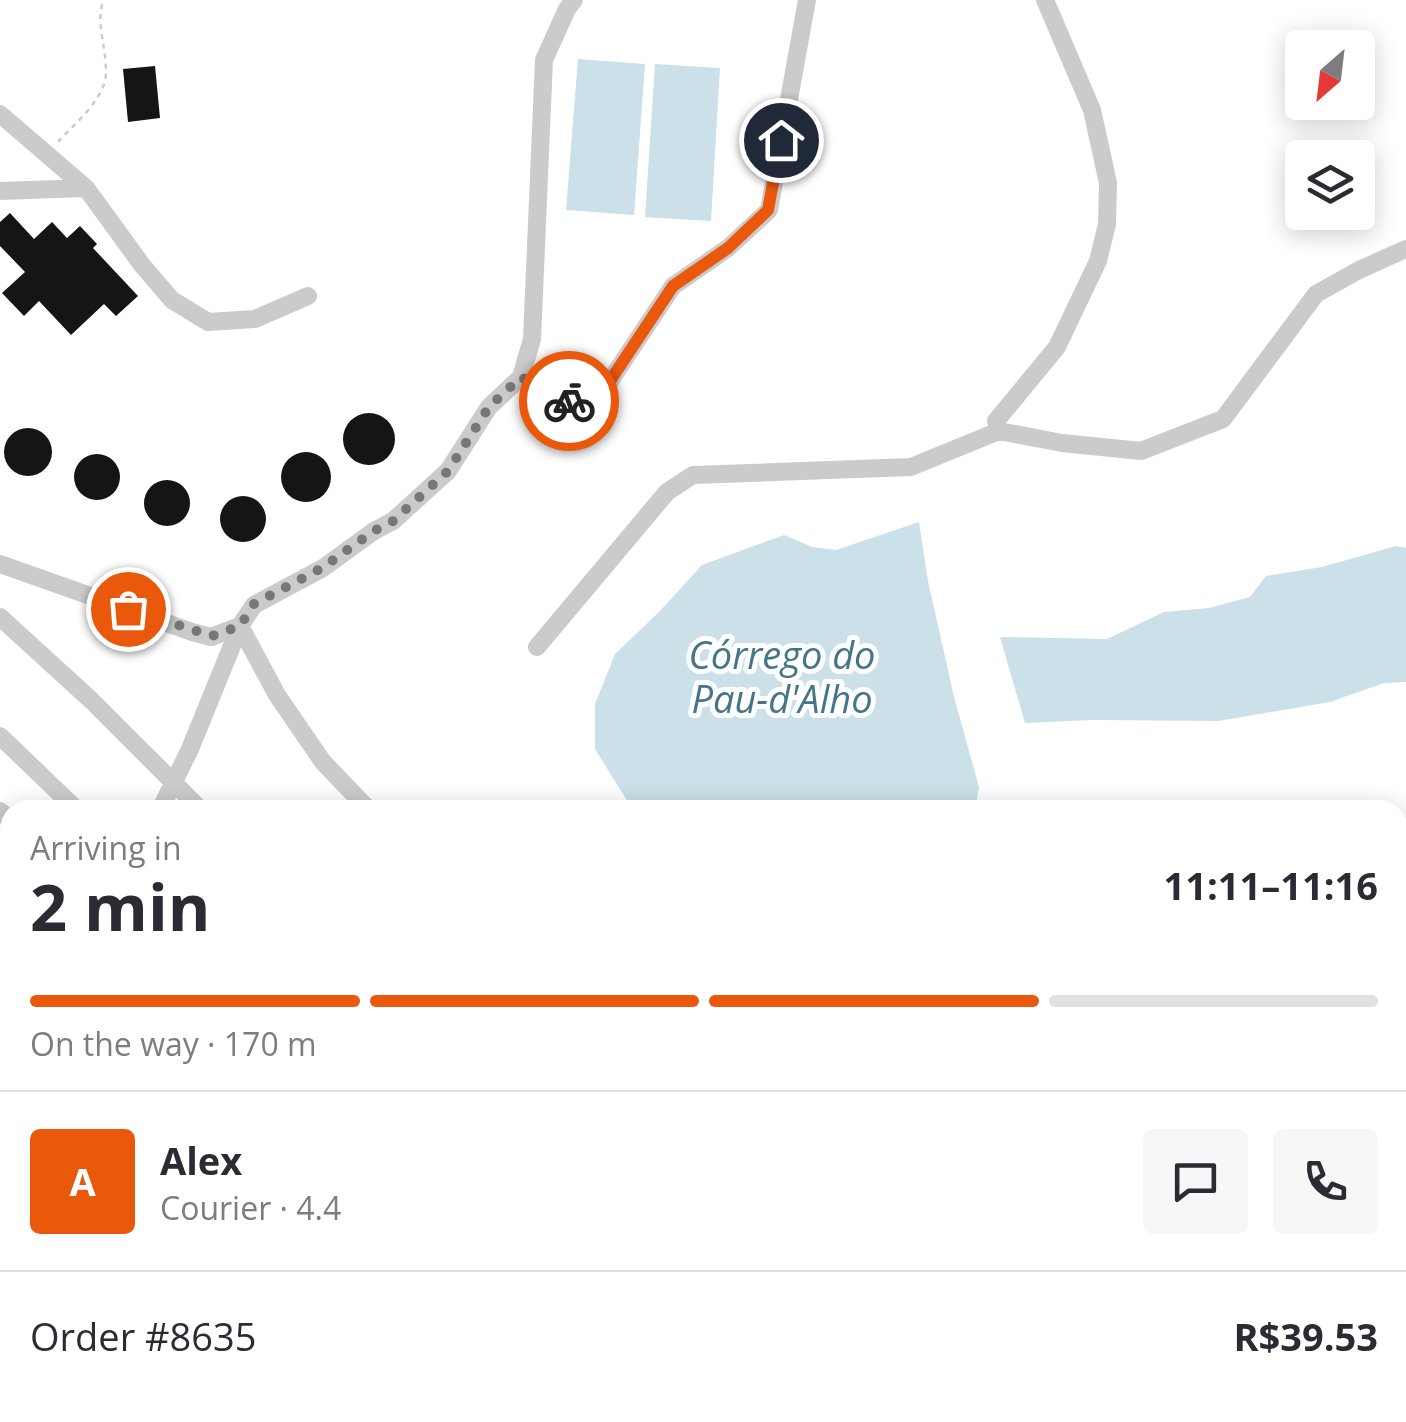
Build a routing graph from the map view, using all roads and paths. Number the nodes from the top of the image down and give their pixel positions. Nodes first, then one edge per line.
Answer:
1 (103, 0) edge
2 (574, 0) edge
3 (806, 0) edge
4 (1045, 0) edge
5 (0, 114) edge
6 (47, 155) junction
7 (86, 188) junction
8 (0, 191) edge
9 (1406, 249) edge
10 (308, 296) dead end
11 (521, 377) junction
12 (999, 431) junction
13 (0, 564) edge
14 (0, 617) edge
15 (240, 626) junction
16 (537, 648) dead end
17 (0, 736) edge
18 (174, 784) junction
19 (66, 800) edge
20 (165, 800) edge
21 (191, 800) edge
22 (359, 800) edge

1 - 6 path
2 - 11 lane
3 - 11 lane
4 - 12 lane
5 - 6 lane
6 - 7 lane
7 - 8 lane
7 - 10 lane
9 - 12 lane
11 - 15 lane
12 - 16 lane
13 - 15 lane
14 - 18 lane
15 - 18 lane
15 - 22 lane
17 - 19 lane
18 - 20 lane
18 - 21 lane

